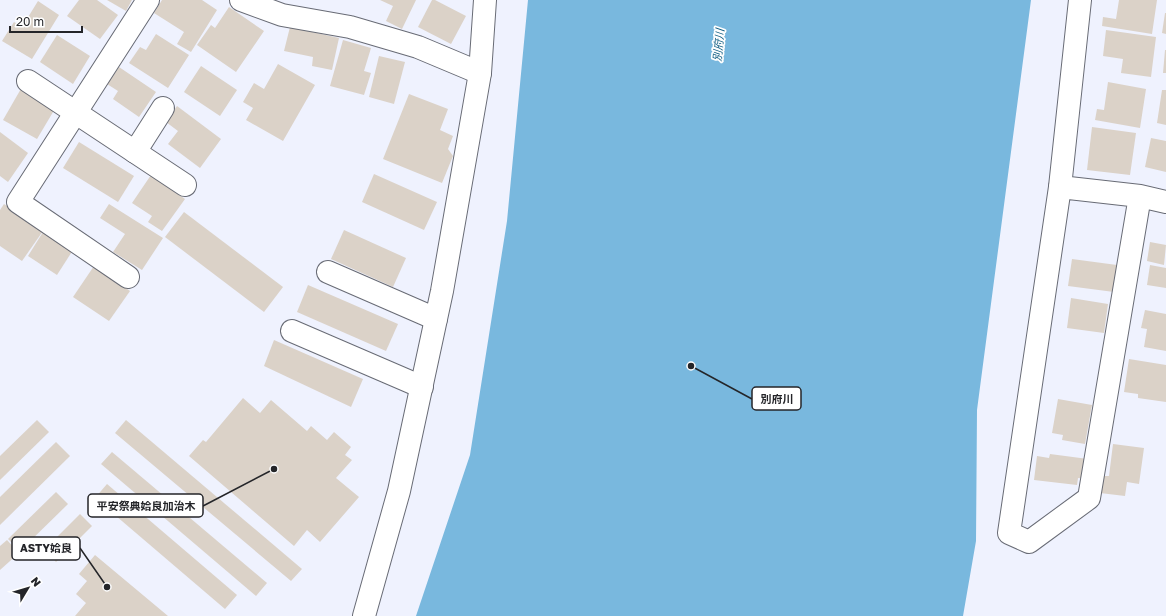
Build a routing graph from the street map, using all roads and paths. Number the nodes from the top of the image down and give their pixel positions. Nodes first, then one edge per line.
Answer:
1 (148, 0) edge
2 (242, 0) edge
3 (1080, 0) edge
4 (482, 1) edge
5 (287, 8) edge
6 (480, 73) junction
7 (28, 81) dead end
8 (163, 108) dead end
9 (76, 112) junction
10 (135, 152) junction
11 (185, 185) dead end
12 (1060, 187) junction
13 (1140, 196) junction
14 (1166, 202) edge
15 (328, 272) dead end
16 (128, 276) dead end
17 (436, 319) junction
18 (292, 331) dead end
19 (422, 387) junction
20 (364, 616) edge

1 - 9 street
2 - 5 street
3 - 12 street
4 - 6 street
5 - 6 street
6 - 17 street
7 - 9 street
8 - 10 street
9 - 10 street
9 - 16 street
10 - 11 street
12 - 13 street
12 - 13 street
13 - 14 street
15 - 17 street
17 - 19 street
18 - 19 street
19 - 20 street

